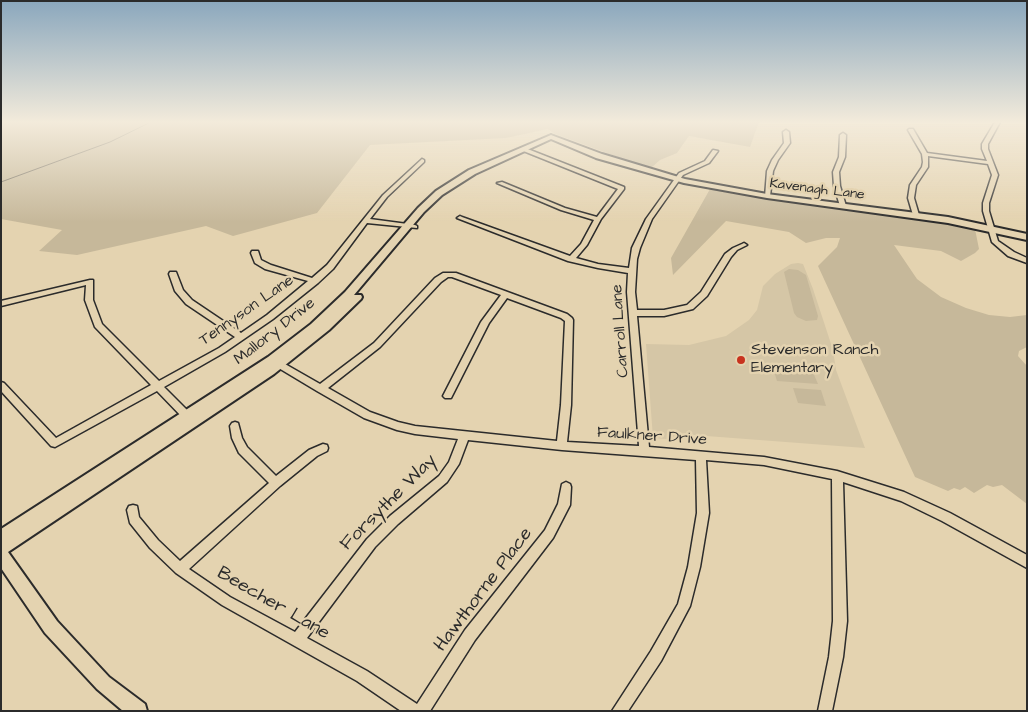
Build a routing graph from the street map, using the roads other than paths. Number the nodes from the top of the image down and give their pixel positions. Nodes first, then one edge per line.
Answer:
1 (515, 155) edge
2 (538, 155) edge
3 (597, 155) edge
4 (712, 155) edge
5 (778, 155) edge
6 (842, 155) edge
7 (924, 155) edge
8 (933, 155) edge
9 (989, 155) edge
10 (422, 161) dead end
11 (991, 163) junction
12 (677, 179) junction
13 (500, 184) dead end
14 (767, 196) junction
15 (843, 206) junction
16 (916, 215) junction
17 (460, 218) dead end
18 (598, 219) junction
19 (367, 221) junction
20 (411, 227) junction
21 (991, 229) junction
22 (1027, 237) edge
23 (744, 245) dead end
24 (256, 253) dead end
25 (571, 259) junction
26 (1027, 261) edge
27 (631, 271) junction
28 (173, 274) dead end
29 (314, 281) junction
30 (505, 295) junction
31 (1, 304) edge
32 (633, 313) junction
33 (242, 337) junction
34 (276, 362) junction
35 (1, 385) edge
36 (158, 387) junction
37 (320, 389) junction
38 (448, 396) dead end
39 (187, 416) junction
40 (235, 426) dead end
41 (464, 436) junction
42 (562, 446) junction
43 (322, 448) dead end
44 (644, 451) junction
45 (701, 455) junction
46 (837, 476) junction
47 (276, 483) junction
48 (566, 487) dead end
49 (133, 510) dead end
50 (1, 537) edge
51 (1, 548) edge
52 (1, 554) edge
53 (1027, 562) edge
54 (180, 569) junction
55 (297, 640) junction
56 (132, 709) edge
57 (414, 711) edge
58 (421, 711) edge
59 (618, 711) edge
60 (825, 711) edge

1 - 20 main road
2 - 18 street
3 - 12 main road, Kavenagh Lane
4 - 12 street, Carroll Lane
5 - 14 street
6 - 15 street
7 - 16 street
8 - 11 street
9 - 11 street
10 - 19 street, Tennyson Lane
11 - 21 street
12 - 14 main road, Kavenagh Lane
12 - 27 street, Carroll Lane
13 - 18 street
14 - 15 main road, Kavenagh Lane
15 - 16 main road, Kavenagh Lane
16 - 21 main road, Kavenagh Lane
17 - 25 street
18 - 25 street
19 - 20 street
19 - 29 street, Tennyson Lane
20 - 34 main road
21 - 22 main road, Kavenagh Lane
21 - 26 street
23 - 32 street
24 - 29 street
25 - 27 street
27 - 32 street, Carroll Lane
28 - 33 street
29 - 33 street, Tennyson Lane
30 - 37 street
30 - 38 street
30 - 42 street
31 - 36 street
32 - 44 street, Carroll Lane
33 - 36 street, Tennyson Lane
34 - 37 street, Faulkner Drive
34 - 39 main road, Mallory Drive
34 - 51 main road
35 - 36 street, Tennyson Lane
36 - 39 street
37 - 41 street, Faulkner Drive
39 - 50 main road, Mallory Drive
40 - 47 street
41 - 42 street, Faulkner Drive
41 - 55 street, Forsythe Way
42 - 44 street, Faulkner Drive
43 - 47 street
44 - 45 street, Faulkner Drive
45 - 46 street, Faulkner Drive
45 - 59 street
46 - 53 street, Faulkner Drive
46 - 60 street
47 - 54 street
48 - 58 street, Hawthorne Place
49 - 54 street, Beecher Lane
52 - 56 main road
54 - 55 street, Beecher Lane
55 - 57 street, Beecher Lane

